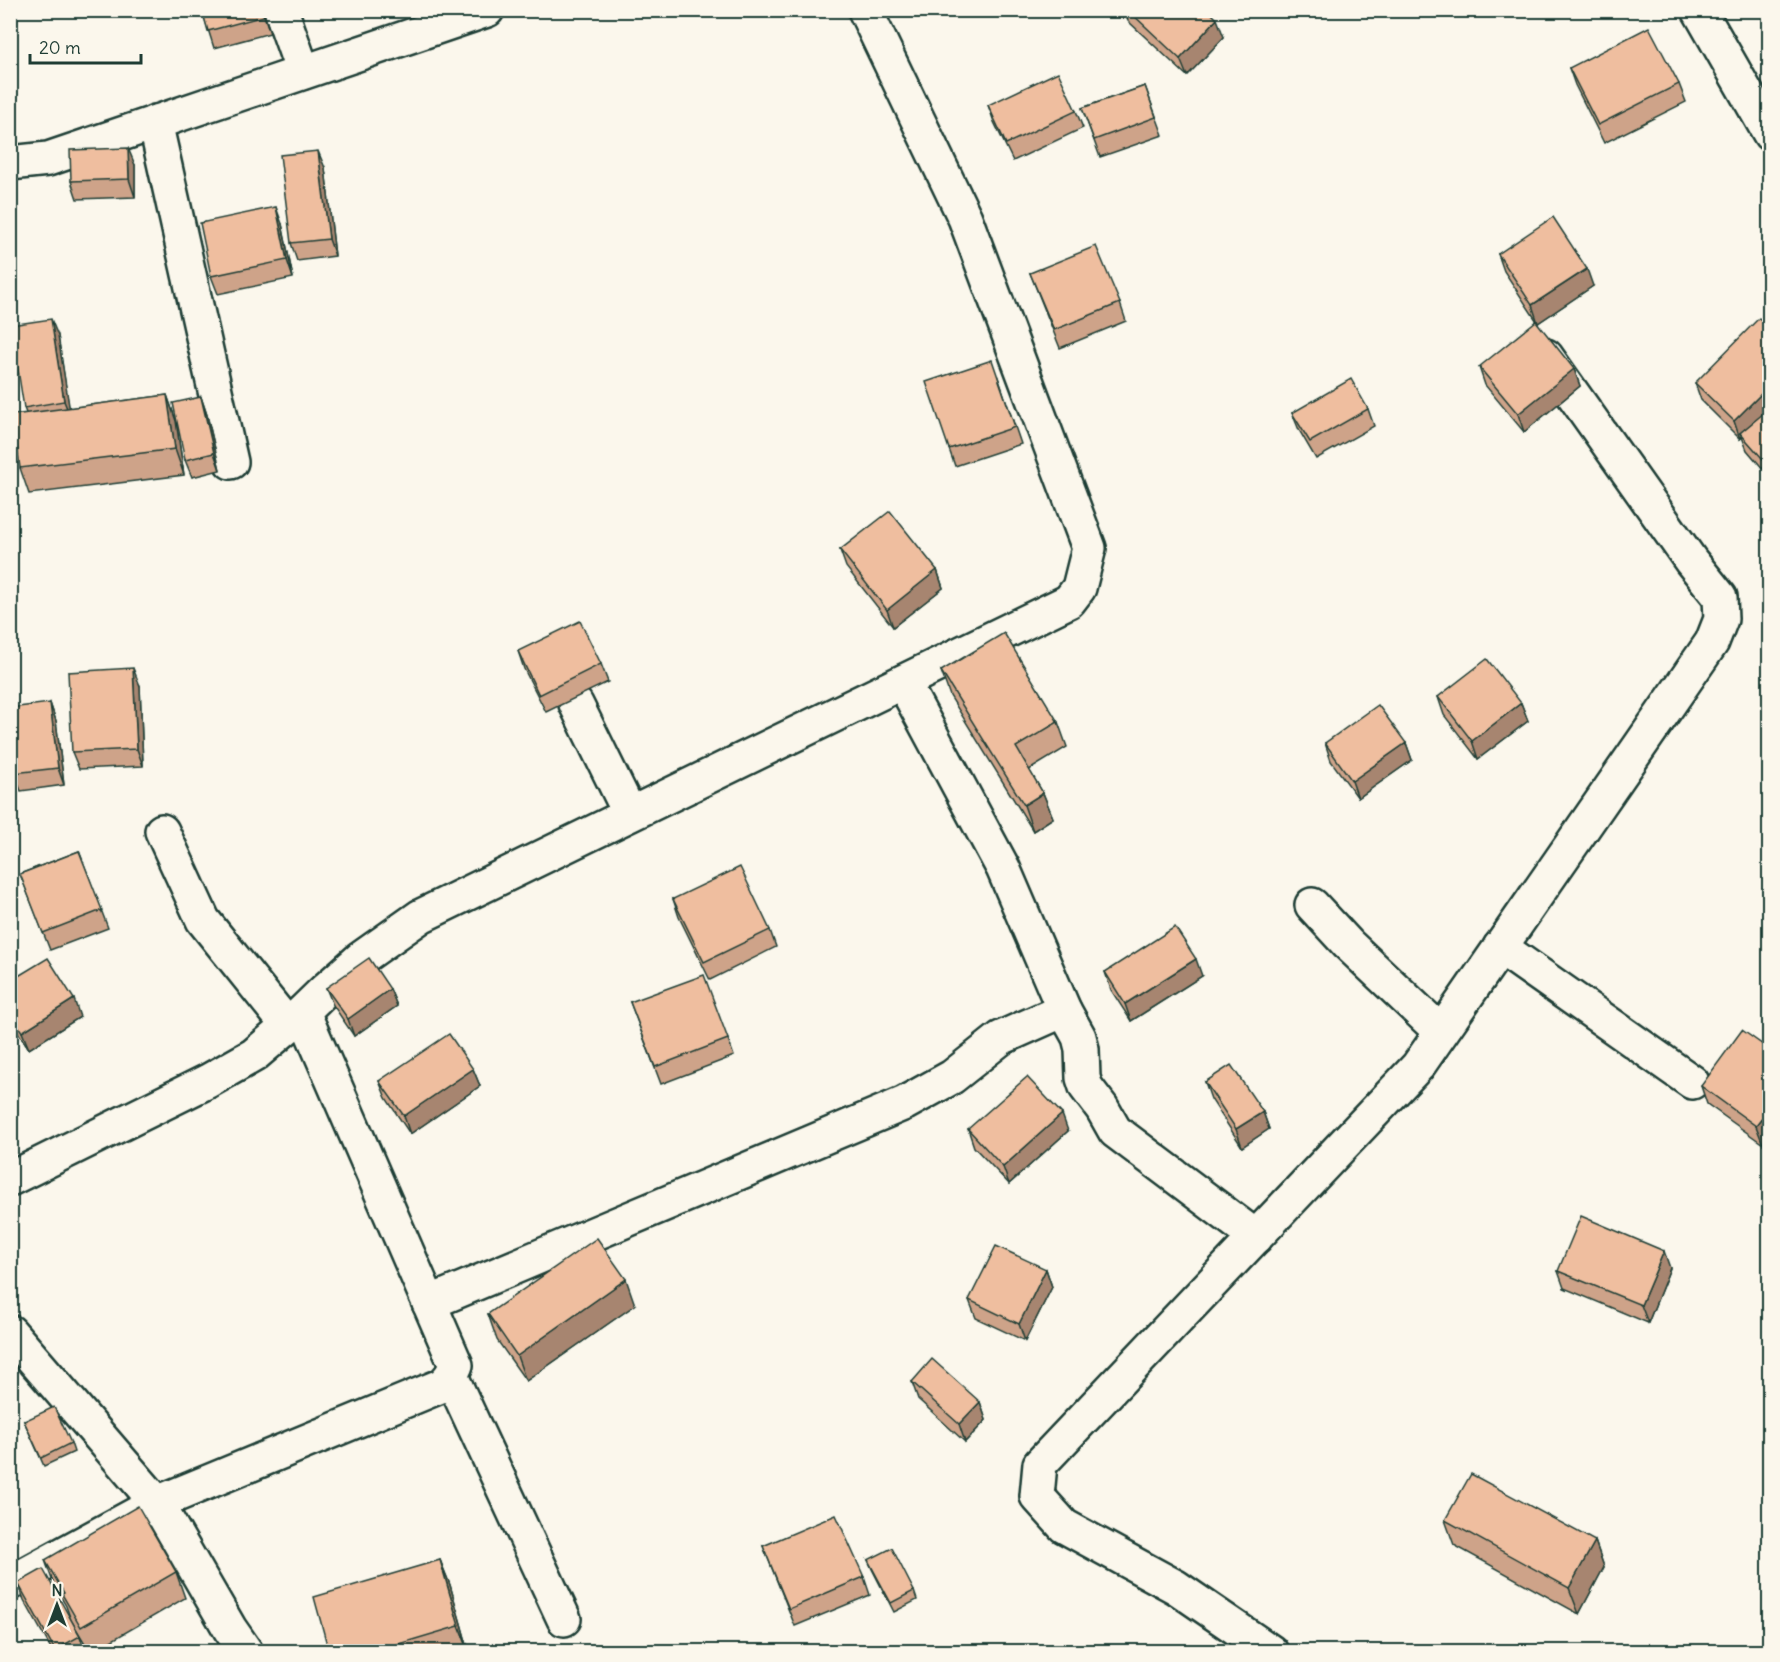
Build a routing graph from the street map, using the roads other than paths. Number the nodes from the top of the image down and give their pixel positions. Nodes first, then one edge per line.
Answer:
1 (281, 10) edge
2 (487, 10) edge
3 (865, 10) edge
4 (1699, 10) edge
5 (303, 72) junction
6 (155, 123) junction
7 (1770, 134) edge
8 (10, 163) edge
9 (1541, 348) edge
10 (231, 462) dead end
11 (903, 681) junction
12 (576, 704) dead end
13 (630, 814) junction
14 (162, 831) dead end
15 (1312, 905) dead end
16 (1500, 947) junction
17 (1064, 1010) junction
18 (296, 1019) junction
19 (1441, 1032) junction
20 (1692, 1082) dead end
21 (10, 1179) edge
22 (1256, 1237) junction
23 (429, 1303) junction
24 (10, 1332) edge
25 (451, 1376) junction
26 (157, 1503) junction
27 (10, 1583) edge
28 (564, 1619) dead end
29 (246, 1652) edge
30 (1271, 1652) edge

1 - 5 street
2 - 5 street
3 - 11 street
4 - 7 street
5 - 6 street
6 - 8 street
6 - 10 street
9 - 16 street
11 - 13 street
11 - 17 street
12 - 13 street
13 - 18 street
14 - 18 street
15 - 19 street
16 - 19 street
16 - 20 street
17 - 22 street
17 - 23 street
18 - 21 street
18 - 23 street
19 - 22 street
22 - 30 street
23 - 25 street
24 - 26 street
25 - 26 street
25 - 28 street
26 - 27 street
26 - 29 street

